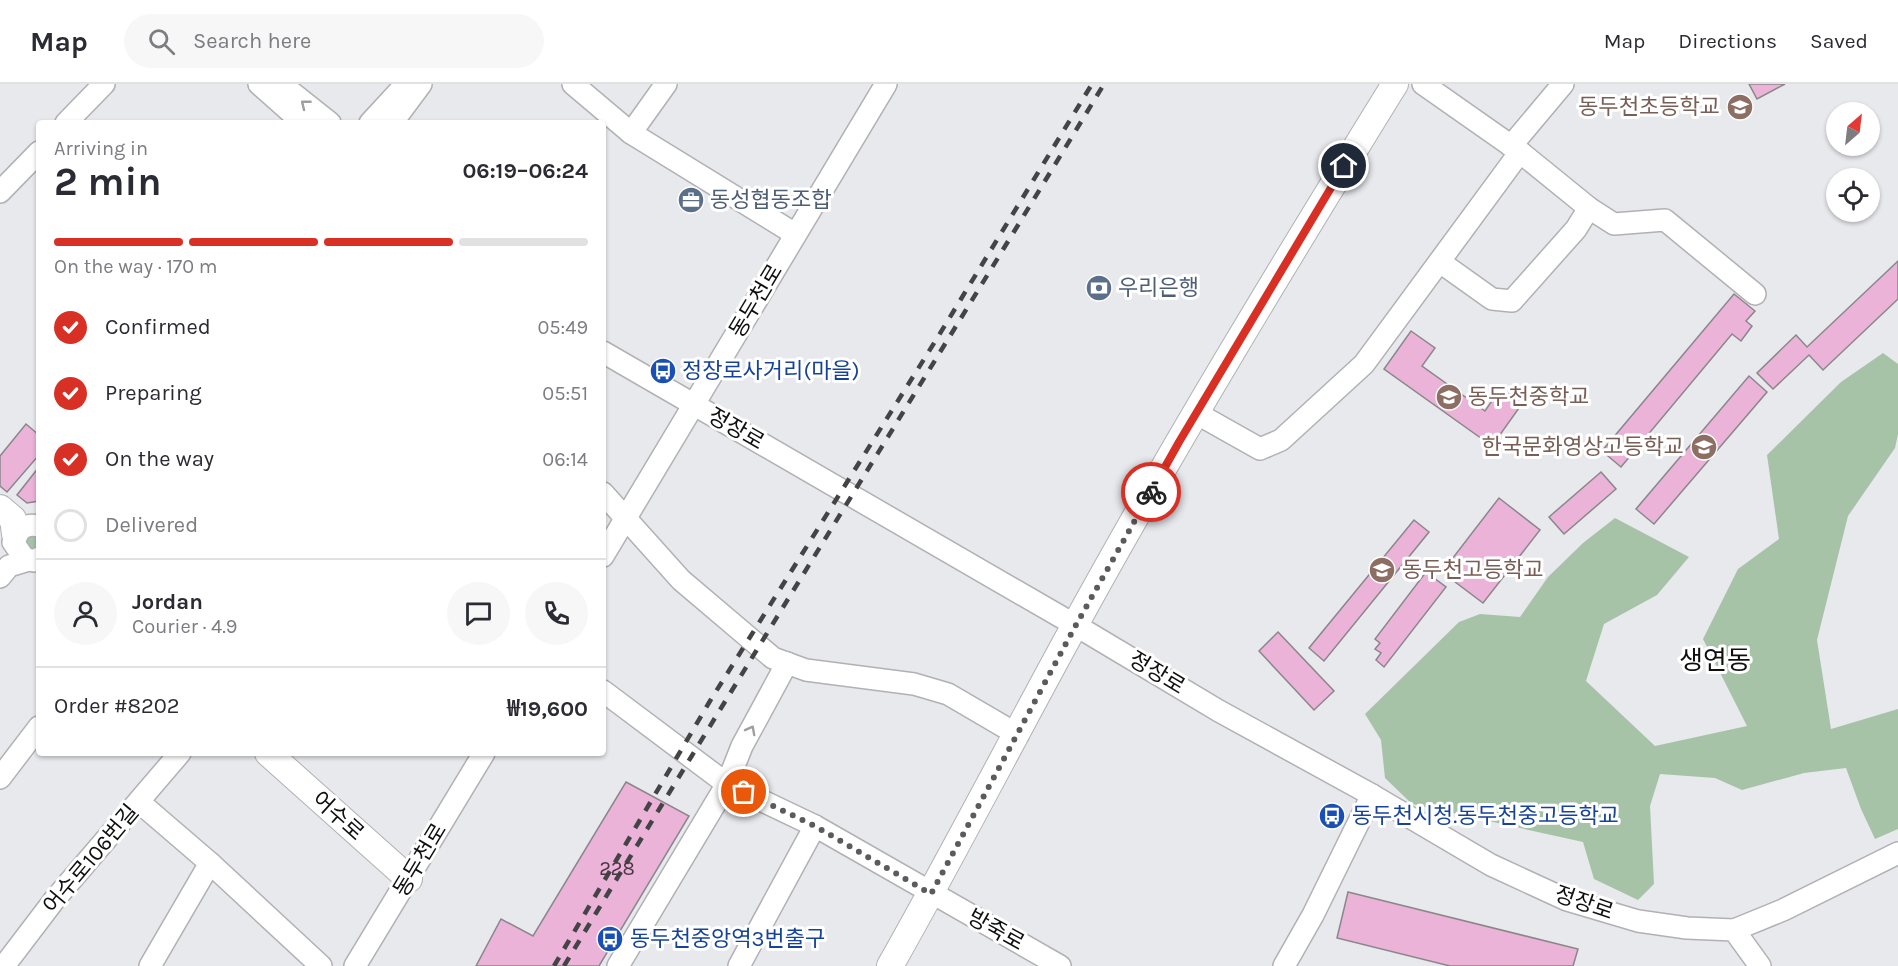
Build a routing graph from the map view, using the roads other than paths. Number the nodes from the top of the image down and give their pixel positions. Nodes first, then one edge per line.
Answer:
1 (104, 84) edge
2 (259, 84) edge
3 (281, 84) edge
4 (406, 84) edge
5 (421, 84) edge
6 (573, 84) edge
7 (666, 84) edge
8 (886, 84) edge
9 (1395, 84) edge
10 (1423, 84) edge
11 (1563, 84) edge
12 (69, 120) edge
13 (300, 120) edge
14 (326, 120) edge
15 (373, 120) edge
16 (394, 120) edge
17 (631, 133) junction
18 (1515, 149) junction
19 (36, 155) edge
20 (0, 192) edge
21 (1589, 208) junction
22 (795, 234) junction
23 (1440, 262) junction
24 (1755, 294) dead end
25 (606, 354) edge
26 (694, 405) junction
27 (1196, 413) junction
28 (606, 496) edge
29 (626, 518) junction
30 (24, 533) edge
31 (606, 551) edge
32 (4, 572) edge
33 (1076, 625) junction
34 (787, 663) junction
35 (606, 693) edge
36 (36, 731) edge
37 (1017, 735) junction
38 (177, 756) edge
39 (271, 756) edge
40 (482, 756) edge
41 (0, 778) edge
42 (727, 784) junction
43 (1372, 795) junction
44 (139, 802) junction
45 (815, 826) junction
46 (1898, 853) edge
47 (210, 863) junction
48 (409, 879) junction
49 (931, 894) junction
50 (1734, 930) junction
51 (1031, 958) edge
52 (4, 966) edge
53 (150, 966) edge
54 (321, 966) edge
55 (355, 966) edge
56 (618, 966) edge
57 (739, 966) edge
58 (890, 966) edge
59 (1060, 966) edge
60 (1284, 966) edge
61 (1760, 966) edge

1 - 12 street
2 - 13 street
14 -> 3 street
4 - 15 street
5 - 16 street
6 - 17 street
7 - 17 street
8 - 22 street, 동두천로
9 - 27 main road
10 - 18 street
11 - 18 street
17 - 22 street
18 - 21 street
18 - 23 street
19 - 20 street
21 - 23 street
21 - 24 street
22 - 26 street, 동두천로
23 - 27 street
25 - 26 street, 정장로
26 - 29 street, 동두천로
26 - 33 street, 정장로
27 - 33 main road
28 - 29 street
29 - 31 street, 동두천로
29 - 34 street
30 - 32 street
33 - 37 main road
33 - 43 street, 정장로
34 - 37 street
42 -> 34 street
35 - 42 street
36 - 41 street
37 - 49 main road
38 - 44 street, 어수로106번길
39 - 48 main road, 어수로
40 - 48 street, 동두천로
42 - 45 street, 방죽로
42 - 56 street
43 - 50 street, 정장로
43 - 60 street
44 - 47 street
44 - 52 street, 어수로106번길
45 - 49 street, 방죽로
45 - 57 street
46 - 50 street, 정장로
47 - 53 street
47 - 54 street
48 - 55 street, 동두천로
49 - 51 street, 방죽로
49 - 58 main road
50 - 61 street
51 - 59 street, 방죽로

